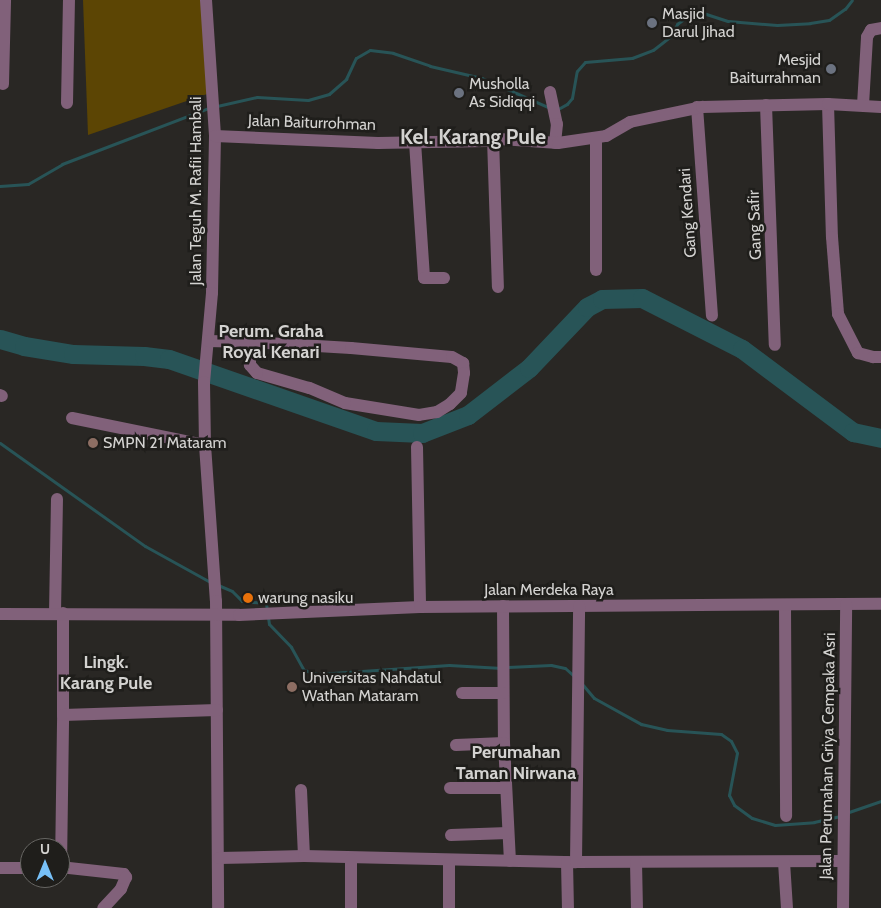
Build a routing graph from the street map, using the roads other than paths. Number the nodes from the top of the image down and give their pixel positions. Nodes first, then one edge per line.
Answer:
1 (5, 0) edge
2 (69, 0) edge
3 (206, 0) edge
4 (881, 28) edge
5 (3, 84) dead end
6 (550, 92) dead end
7 (67, 103) dead end
8 (828, 104) junction
9 (766, 105) junction
10 (863, 106) junction
11 (697, 107) junction
12 (881, 107) edge
13 (215, 136) junction
14 (596, 138) junction
15 (493, 139) junction
16 (415, 142) junction
17 (555, 143) junction
18 (596, 270) dead end
19 (444, 278) dead end
20 (498, 287) dead end
21 (712, 315) dead end
22 (250, 342) junction
23 (776, 344) dead end
24 (207, 345) junction
25 (881, 356) edge
26 (72, 418) dead end
27 (205, 444) junction
28 (417, 447) dead end
29 (57, 499) dead end
30 (846, 604) junction
31 (881, 604) edge
32 (785, 605) junction
33 (504, 606) junction
34 (579, 606) junction
35 (420, 607) junction
36 (59, 613) junction
37 (0, 614) edge
38 (217, 614) junction
39 (462, 693) dead end
40 (504, 693) junction
41 (217, 710) junction
42 (63, 714) junction
43 (504, 743) junction
44 (456, 745) dead end
45 (450, 788) dead end
46 (506, 788) junction
47 (301, 790) dead end
48 (786, 816) dead end
49 (508, 833) junction
50 (451, 835) dead end
51 (61, 838) edge
52 (304, 856) junction
53 (219, 858) junction
54 (351, 859) junction
55 (449, 860) junction
56 (510, 861) junction
57 (843, 861) junction
58 (572, 862) junction
59 (636, 862) junction
60 (784, 862) junction
61 (0, 868) edge
62 (20, 868) edge
63 (70, 868) edge
64 (104, 908) edge
65 (218, 908) edge
66 (351, 908) edge
67 (449, 908) edge
68 (568, 908) edge
69 (636, 908) edge
70 (788, 908) edge
71 (843, 908) edge

1 - 5 street
2 - 7 street
3 - 13 street, Jalan Teguh M. Rafii Hambali
4 - 10 street
6 - 17 street
8 - 9 street, Jalan Baiturrohman
8 - 10 street, Jalan Baiturrohman
8 - 25 street
9 - 11 street, Jalan Baiturrohman
9 - 23 street, Gang Safir
10 - 12 street, Jalan Baiturrohman
11 - 14 street, Jalan Baiturrohman
11 - 21 street, Gang Kendari
13 - 16 street, Jalan Baiturrohman
13 - 24 street, Jalan Teguh M. Rafii Hambali
14 - 17 street, Jalan Baiturrohman
14 - 18 street
15 - 16 street, Jalan Baiturrohman
15 - 17 street, Jalan Baiturrohman
15 - 20 street
16 - 19 street
22 - 22 street
22 - 24 street
24 - 27 street, Jalan Teguh M. Rafii Hambali
26 - 27 street
27 - 38 street, Jalan Teguh M. Rafii Hambali
28 - 35 street
29 - 36 street
30 - 31 street, Jalan Merdeka Raya
30 - 32 street, Jalan Merdeka Raya
30 - 57 street, Jalan Perumahan Griya Cempaka Asri
32 - 34 street, Jalan Merdeka Raya
32 - 48 street
33 - 34 street, Jalan Merdeka Raya
33 - 35 street, Jalan Merdeka Raya
33 - 40 street
34 - 58 street
35 - 38 street, Jalan Merdeka Raya
36 - 37 street, Jalan Merdeka Raya
36 - 38 street, Jalan Merdeka Raya
36 - 42 street
38 - 41 street
39 - 40 street
40 - 43 street
41 - 42 street
41 - 53 street
42 - 51 street
43 - 44 street
43 - 46 street
45 - 46 street
46 - 49 street
47 - 52 street
49 - 50 street
49 - 56 street
52 - 53 street
52 - 54 street
53 - 65 street
54 - 55 street
54 - 66 street
55 - 56 street
55 - 67 street
56 - 58 street
57 - 60 street
57 - 71 street, Jalan Perumahan Griya Cempaka Asri
58 - 59 street
58 - 68 street
59 - 60 street
59 - 69 street
60 - 70 street
61 - 62 street
63 - 64 street

